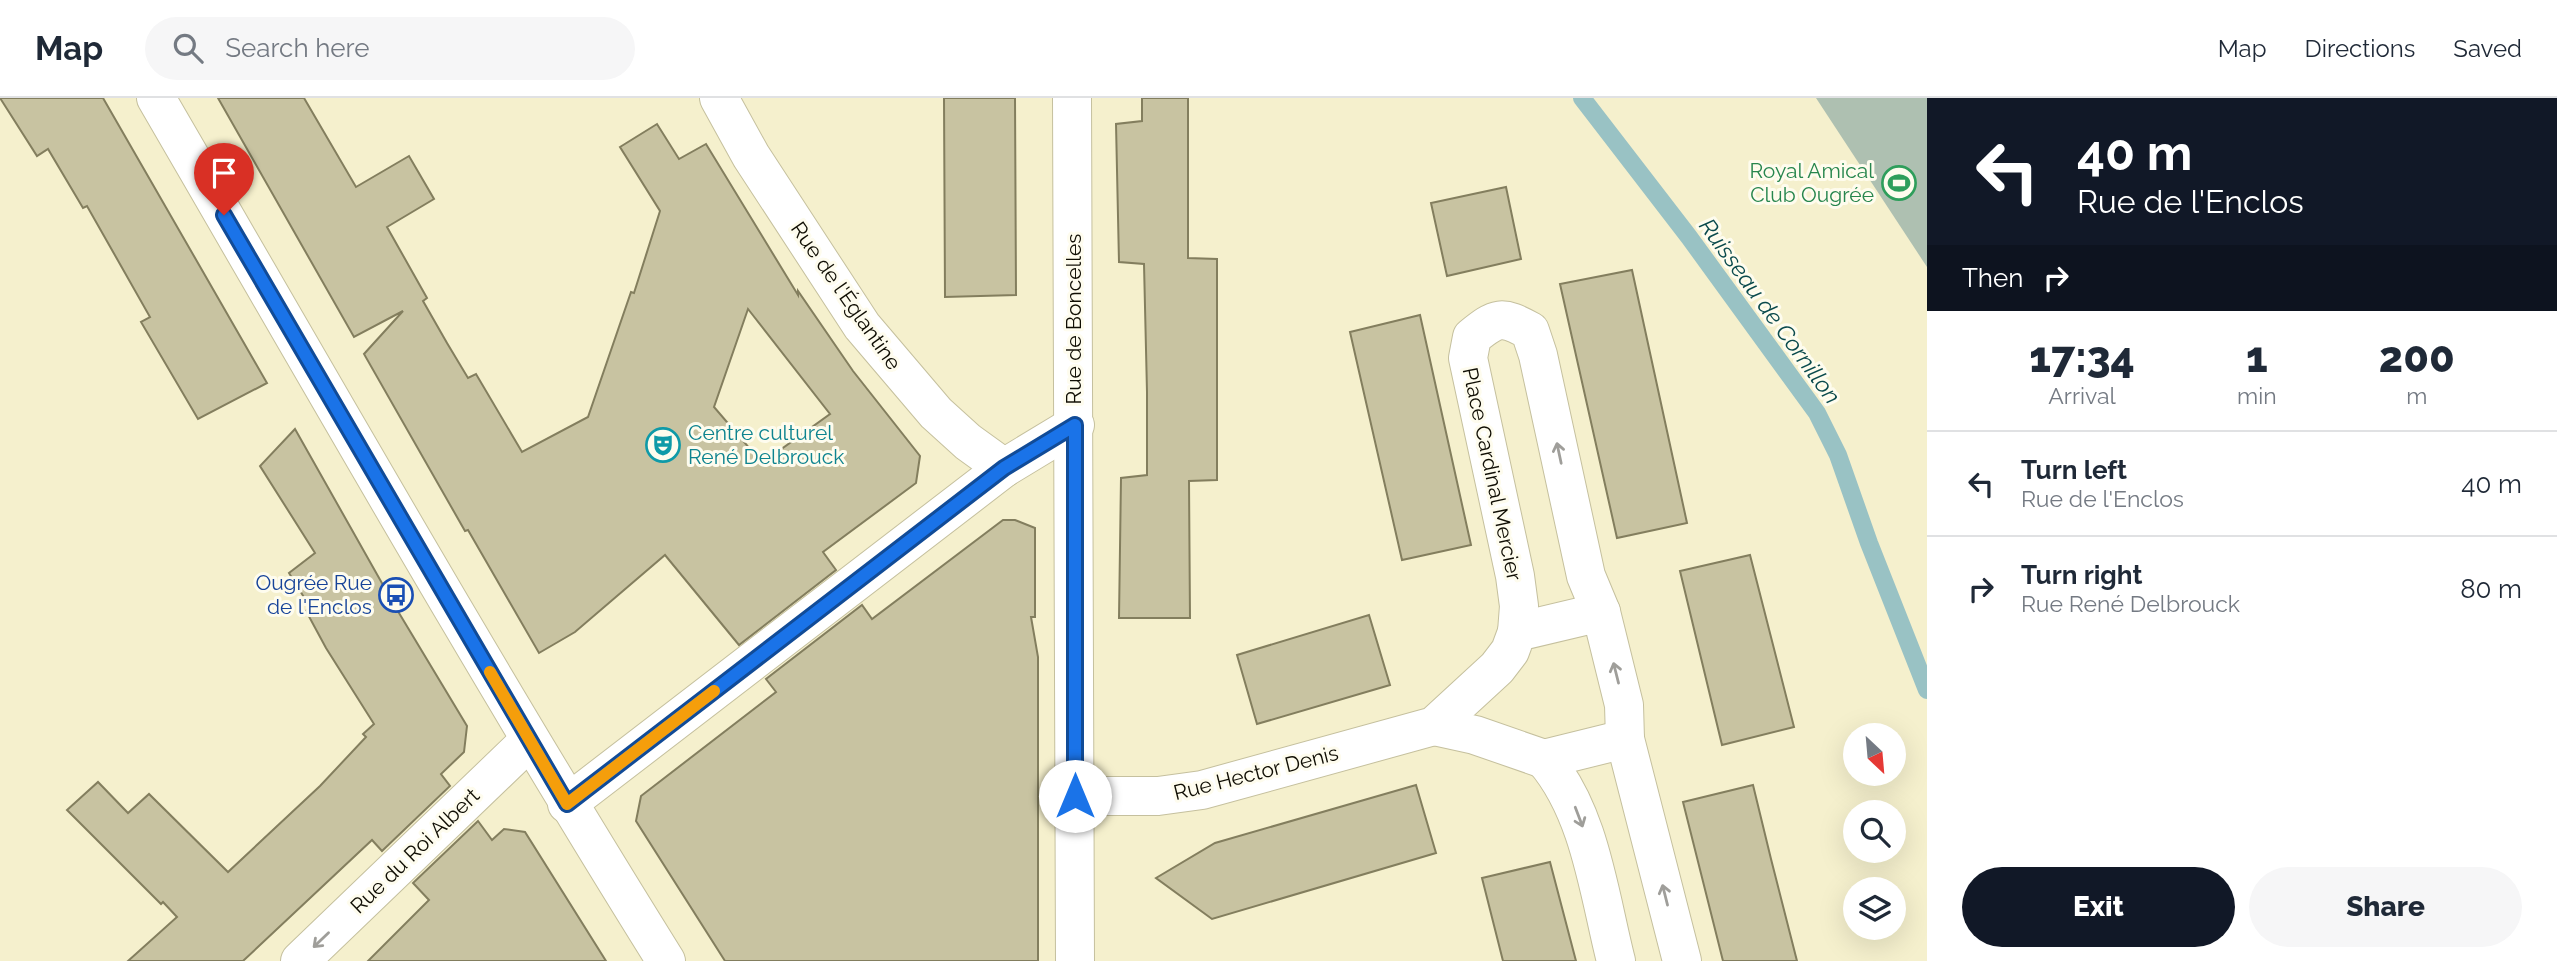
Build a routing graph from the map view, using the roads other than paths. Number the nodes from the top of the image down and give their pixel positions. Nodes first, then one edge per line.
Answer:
1 (156, 98) edge
2 (719, 98) edge
3 (1072, 98) edge
4 (1075, 425) junction
5 (1004, 468) junction
6 (1601, 612) junction
7 (1517, 632) junction
8 (1434, 726) junction
9 (1625, 739) junction
10 (530, 740) junction
11 (1544, 759) junction
12 (1075, 796) junction
13 (567, 804) junction
14 (300, 961) edge
15 (666, 961) edge
16 (1075, 961) edge
17 (1616, 961) edge
18 (1682, 961) edge

1 - 10 street
2 - 5 street, Rue de l'Églantine
3 - 4 street, Rue de Boncelles
4 - 5 street
4 - 12 street, Rue de Boncelles
5 - 13 street
6 - 7 street
6 -> 7 street, Place Cardinal Mercier
9 -> 6 street, Place Cardinal Mercier
7 - 8 street, Place Cardinal Mercier
8 - 11 street
8 - 12 street, Rue Hector Denis
9 - 11 street
18 -> 9 street, Place Cardinal Mercier
10 - 13 street
10 -> 14 street, Rue du Roi Albert
11 -> 17 street
12 - 16 street, Rue de Boncelles
13 - 15 street

